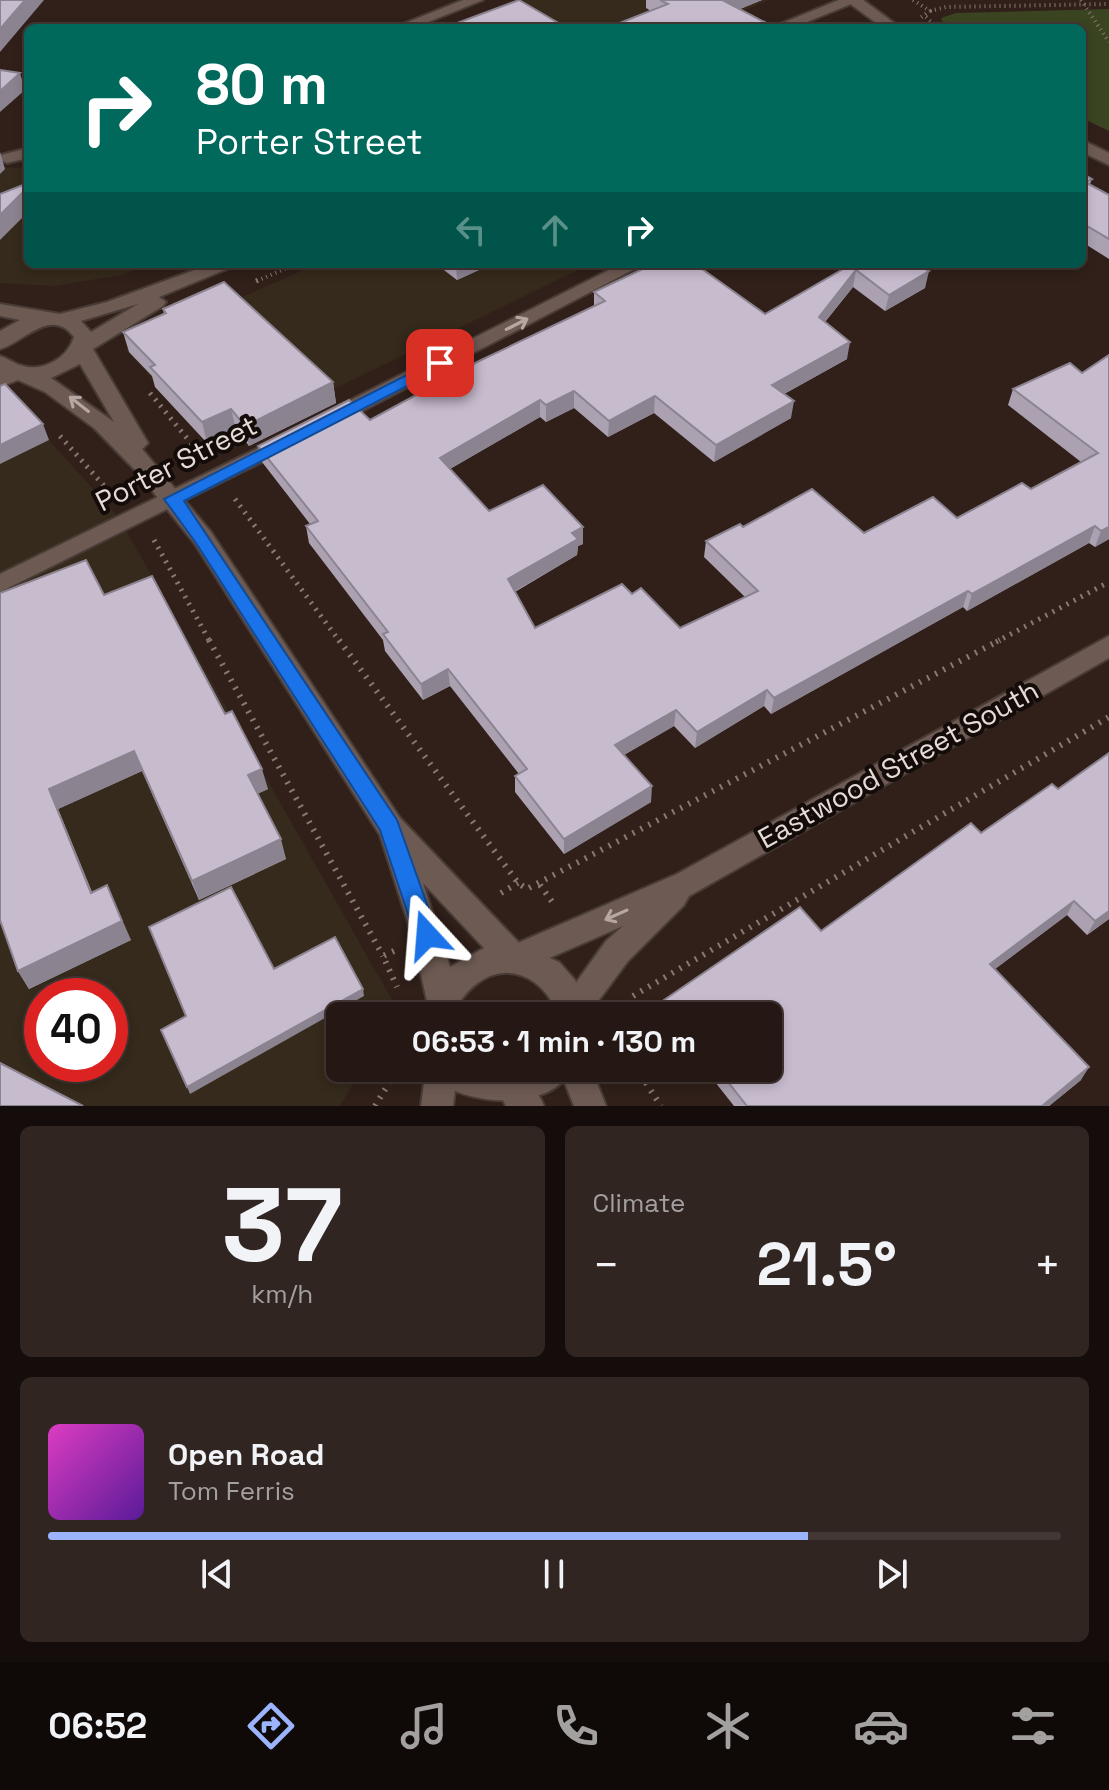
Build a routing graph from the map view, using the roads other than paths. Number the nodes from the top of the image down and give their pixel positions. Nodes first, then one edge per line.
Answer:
1 (476, 0) edge
2 (853, 0) edge
3 (411, 24) edge
4 (789, 24) edge
5 (887, 24) edge
6 (1086, 147) edge
7 (24, 154) edge
8 (7, 158) dead end
9 (1109, 160) edge
10 (219, 268) edge
11 (222, 268) edge
12 (627, 268) edge
13 (0, 310) edge
14 (56, 319) junction
15 (0, 342) edge
16 (83, 348) junction
17 (11, 372) edge
18 (173, 499) junction
19 (0, 584) edge
20 (1109, 646) edge
21 (390, 827) junction
22 (687, 883) junction
23 (515, 958) junction
24 (438, 1002) edge
25 (442, 1002) edge
26 (570, 1002) edge
27 (582, 1002) edge
28 (440, 1082) edge
29 (469, 1082) edge
30 (538, 1082) edge
31 (581, 1082) edge
32 (515, 1098) edge
33 (437, 1106) edge
34 (590, 1106) edge

1 - 3 lane
2 - 4 street
2 - 5 street
6 - 9 street
7 - 8 lane
10 - 14 street
11 - 16 street
18 -> 12 lane, Porter Street
13 - 14 street
14 - 15 street
14 - 16 street
16 - 17 street
16 - 18 street
18 -> 17 street
18 - 19 lane, Porter Street
18 - 21 street
20 - 22 street, Eastwood Street South
21 - 23 street
21 - 24 street
22 -> 23 street, Eastwood Street South
22 - 27 street, Eastwood Street South
23 - 25 street, Eastwood Street South
23 - 26 street
28 - 33 street
29 - 32 street
30 - 32 street
31 - 34 street

